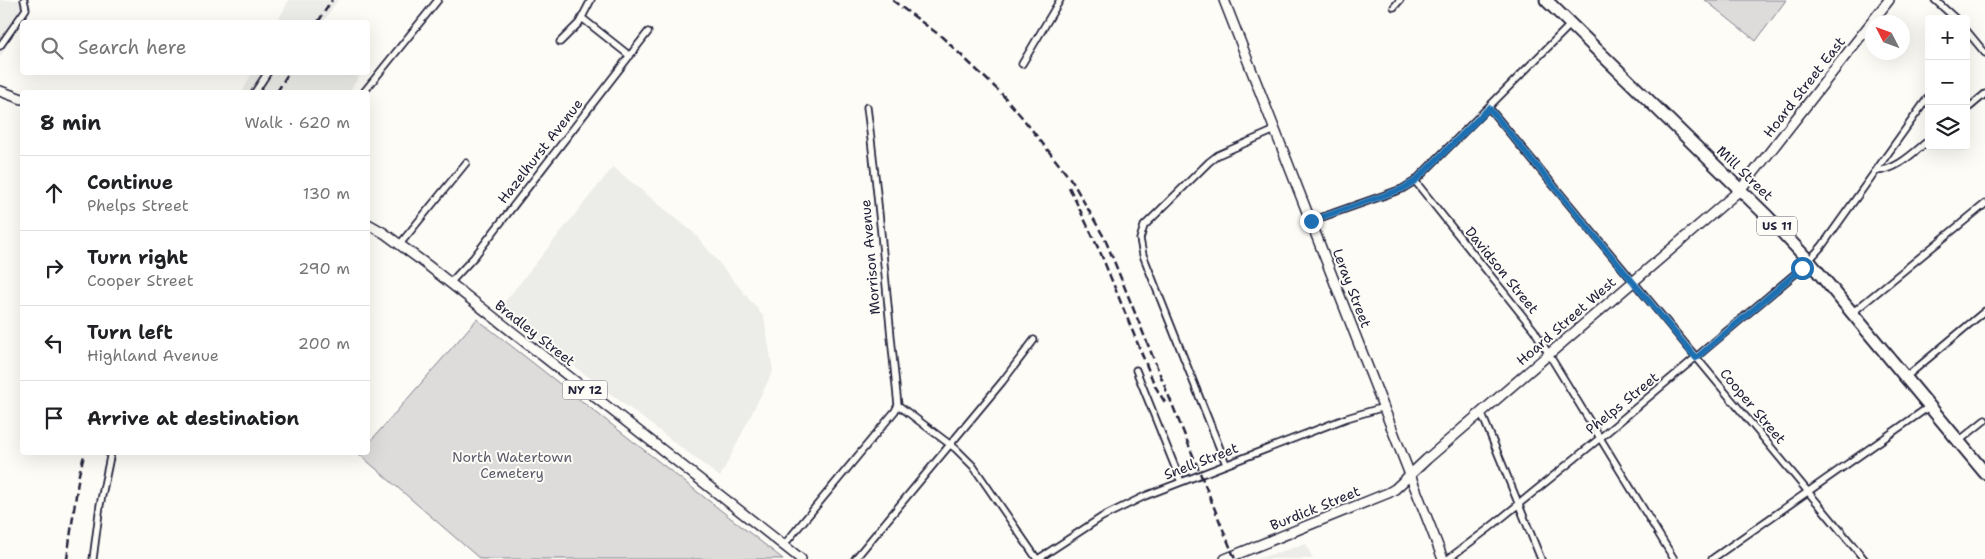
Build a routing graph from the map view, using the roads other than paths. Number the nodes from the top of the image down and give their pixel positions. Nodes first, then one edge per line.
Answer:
1 (24, 0) edge
2 (438, 0) edge
3 (590, 0) edge
4 (1060, 0) edge
5 (1224, 0) edge
6 (1400, 0) edge
7 (1546, 0) edge
8 (1889, 0) edge
9 (1935, 0) edge
10 (1394, 7) dead end
11 (1952, 15) edge
12 (582, 18) junction
13 (1571, 24) junction
14 (648, 32) dead end
15 (1971, 36) edge
16 (560, 42) dead end
17 (0, 46) edge
18 (1985, 52) edge
19 (630, 56) junction
20 (1022, 64) dead end
21 (266, 75) edge
22 (257, 90) edge
23 (366, 90) edge
24 (0, 91) edge
25 (1985, 94) edge
26 (20, 97) edge
27 (1925, 102) edge
28 (867, 107) dead end
29 (1970, 107) edge
30 (1489, 108) junction
31 (1275, 130) junction
32 (1925, 143) edge
33 (466, 163) dead end
34 (1876, 171) junction
35 (1415, 181) junction
36 (1740, 190) junction
37 (1985, 204) edge
38 (1311, 221) junction
39 (370, 225) edge
40 (400, 244) junction
41 (1809, 261) junction
42 (1633, 281) junction
43 (450, 284) junction
44 (1985, 311) edge
45 (1852, 313) junction
46 (1034, 340) dead end
47 (1548, 354) junction
48 (1696, 358) junction
49 (1136, 370) dead end
50 (1906, 377) junction
51 (898, 405) junction
52 (1930, 406) junction
53 (1384, 407) junction
54 (1481, 412) junction
55 (1985, 420) edge
56 (1600, 438) junction
57 (1959, 441) junction
58 (949, 444) junction
59 (110, 455) edge
60 (1226, 464) junction
61 (1410, 474) junction
62 (1985, 474) edge
63 (1181, 482) junction
64 (1809, 492) junction
65 (1519, 503) junction
66 (783, 546) junction
67 (93, 559) edge
68 (801, 559) edge
69 (855, 559) edge
70 (1038, 559) edge
71 (1225, 559) edge
72 (1443, 559) edge
73 (1448, 559) edge
74 (1542, 559) edge
75 (1674, 559) edge
76 (1712, 559) edge
77 (1864, 559) edge

1 - 17 street
2 - 23 street
3 - 12 street
4 - 20 street
5 - 31 main road, Leray Street
6 - 10 street
7 - 13 highway, Mill Street / US 11
8 - 36 main road, Hoard Street East
9 - 11 street
12 - 16 street
12 - 19 street
13 - 30 street
13 - 36 highway, Mill Street / US 11
14 - 19 street, Hazelhurst Avenue
15 - 18 street
19 - 43 street, Hazelhurst Avenue
21 - 22 street
24 - 26 main road
25 - 29 street
27 - 34 street, Phelps Street
28 - 51 street, Morrison Avenue
30 - 35 street
30 - 42 street, Cooper Street
31 - 38 main road, Leray Street
31 - 60 street
32 - 34 street
33 - 40 street
34 - 41 street, Phelps Street
35 - 38 street
35 - 47 street, Davidson Street
36 - 41 highway, Mill Street / US 11
36 - 42 main road, Hoard Street West
37 - 45 street
38 - 53 main road, Leray Street
39 - 40 main road, Bradley Street / NY 12
40 - 43 main road, Bradley Street / NY 12
41 - 45 highway, Mill Street / US 11
41 - 48 street, Phelps Street
42 - 47 main road, Hoard Street West
42 - 48 street, Cooper Street
43 - 66 main road, Bradley Street / NY 12
44 - 50 street
45 - 50 highway, Mill Street / US 11
46 - 58 street
47 - 54 main road, Hoard Street West
47 - 56 street, Davidson Street
48 - 56 street, Phelps Street
48 - 64 street, Cooper Street
49 - 63 street
50 - 52 highway, Mill Street / US 11
51 - 58 street
51 - 66 street
52 - 57 highway, Mill Street / US 11
52 - 64 street
53 - 60 street, Snell Street
53 - 61 main road, Leray Street
54 - 61 main road, Hoard Street West
54 - 65 street
55 - 57 street
56 - 65 street, Phelps Street
56 - 75 street, Davidson Street
57 - 62 highway, Mill Street / US 11
58 - 69 street
58 - 70 street
59 - 67 street
60 - 63 street, Snell Street
61 - 71 main road, Burdick Street
61 - 72 main road, Leray Street
63 - 70 street, Snell Street
64 - 76 street
64 - 77 street, Cooper Street
65 - 73 street, Phelps Street
65 - 74 street
66 - 68 main road, Bradley Street / NY 12

